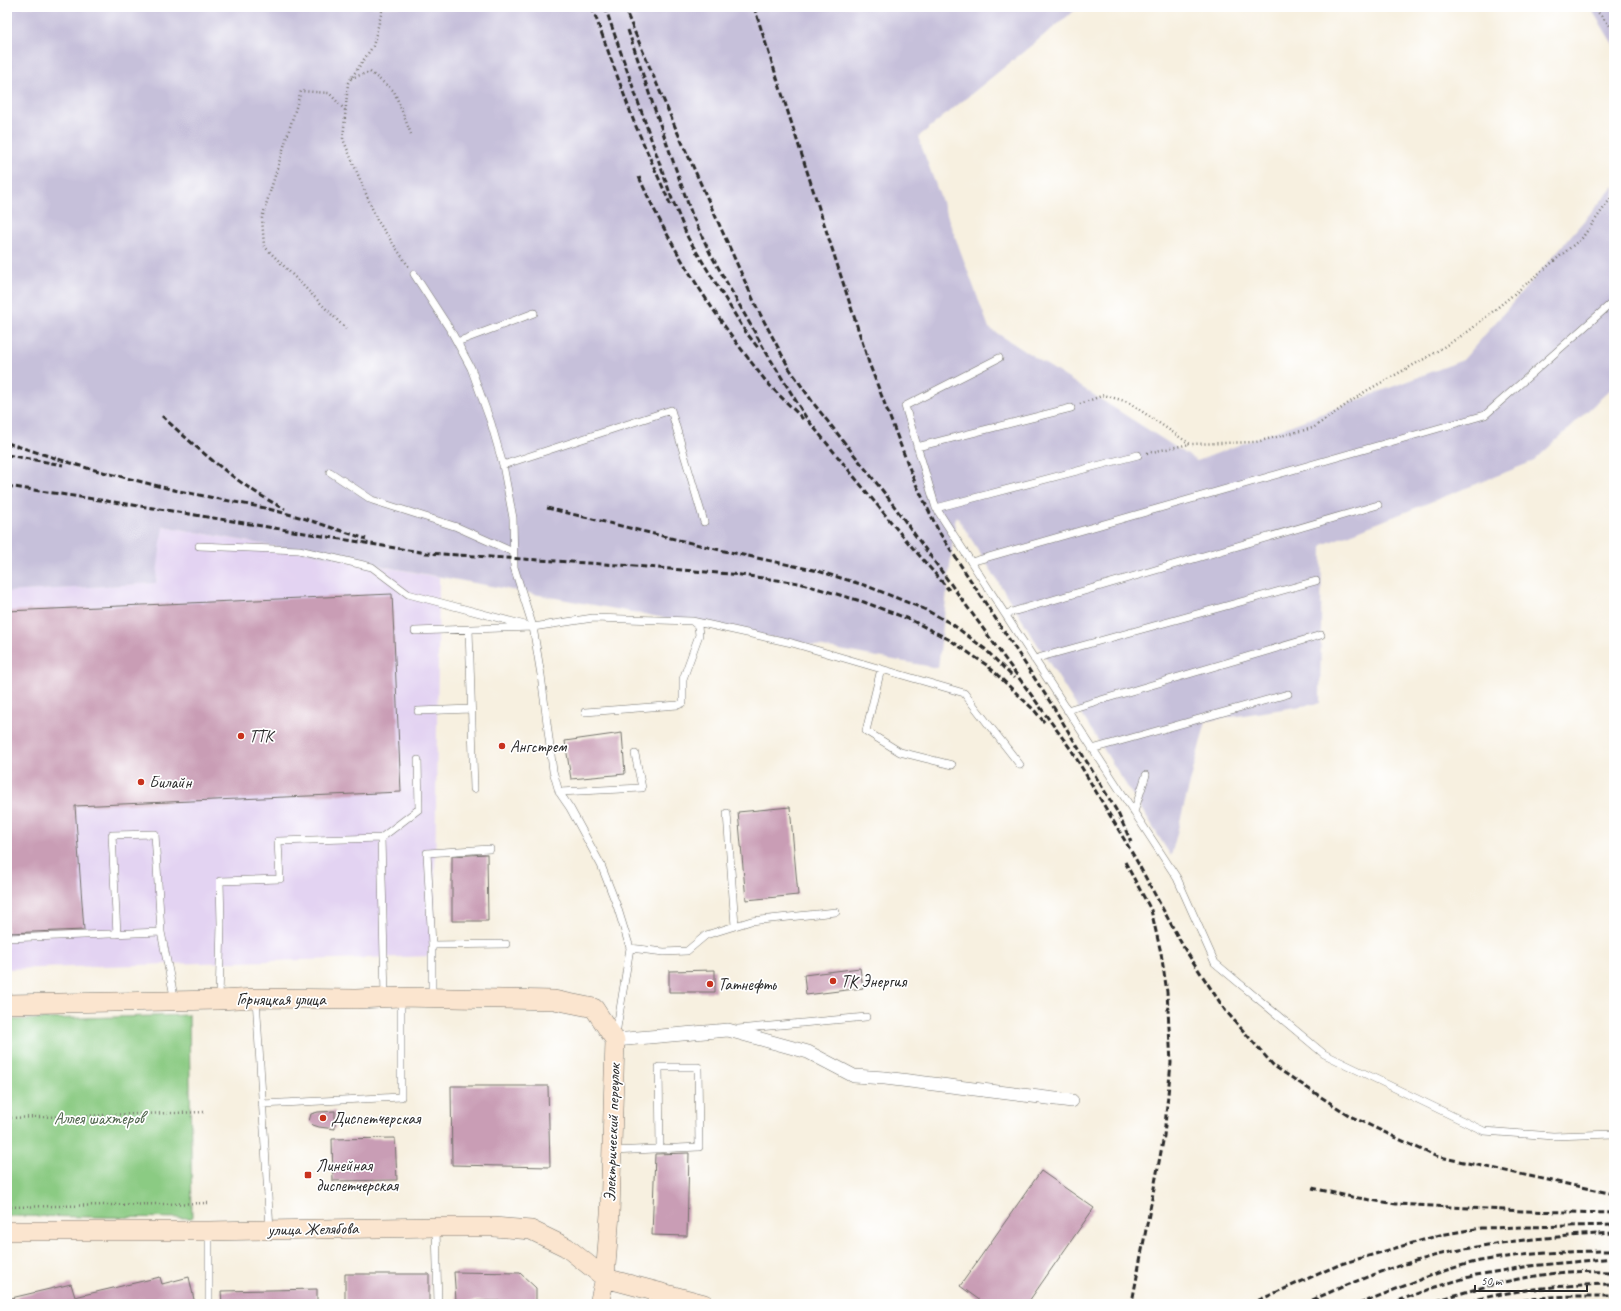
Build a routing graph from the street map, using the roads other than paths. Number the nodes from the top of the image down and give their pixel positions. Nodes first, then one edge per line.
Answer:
1 (414, 274) road end
2 (1614, 301) edge
3 (534, 313) dead end
4 (457, 342) junction
5 (999, 358) dead end
6 (1071, 408) road end
7 (917, 447) junction
8 (1138, 455) road end
9 (503, 465) junction
10 (330, 472) dead end
11 (1378, 505) dead end
12 (936, 508) junction
13 (704, 522) dead end
14 (199, 546) dead end
15 (513, 552) junction
16 (971, 562) junction
17 (1316, 581) dead end
18 (1005, 614) junction
19 (692, 621) junction
20 (533, 628) junction
21 (469, 629) junction
22 (415, 631) dead end
23 (1321, 635) dead end
24 (1034, 659) junction
25 (881, 669) junction
26 (1288, 694) dead end
27 (471, 709) junction
28 (1067, 710) junction
29 (418, 711) dead end
30 (584, 712) dead end
31 (1092, 748) junction
32 (635, 754) dead end
33 (418, 760) dead end
34 (952, 765) dead end
35 (1020, 765) dead end
36 (1146, 775) dead end
37 (474, 789) dead end
38 (559, 792) junction
39 (1134, 812) junction
40 (727, 813) dead end
41 (381, 838) junction
42 (490, 849) dead end
43 (836, 912) dead end
44 (735, 926) junction
45 (161, 932) junction
46 (117, 934) junction
47 (7, 938) edge
48 (432, 944) junction
49 (506, 944) dead end
50 (630, 948) junction
51 (393, 997) junction
52 (256, 998) junction
53 (432, 998) junction
54 (219, 1000) junction
55 (554, 1000) joint
56 (175, 1001) junction
57 (7, 1004) edge
58 (866, 1018) dead end
59 (728, 1030) junction
60 (615, 1040) junction
61 (1072, 1101) dead end
62 (262, 1104) junction
63 (1614, 1134) edge
64 (660, 1149) junction
65 (612, 1151) junction
66 (436, 1227) junction
67 (270, 1229) junction
68 (7, 1231) edge
69 (209, 1231) junction
70 (605, 1278) junction
71 (209, 1304) edge
72 (438, 1304) edge
73 (599, 1304) edge
74 (704, 1304) edge

1 - 4 lane
2 - 16 lane
3 - 4 lane
4 - 9 lane
5 - 7 lane
6 - 7 lane
7 - 12 lane
8 - 12 lane
9 - 13 lane
9 - 15 lane
10 - 15 lane
11 - 18 lane
12 - 16 lane
14 - 20 lane
15 - 20 lane
16 - 18 lane
17 - 24 lane
18 - 24 lane
19 - 20 lane
19 - 25 lane
19 - 30 lane
20 - 21 lane
20 - 38 lane
21 - 22 lane
21 - 27 lane
23 - 28 lane
24 - 28 lane
25 - 34 lane
25 - 35 lane
26 - 31 lane
27 - 29 lane
27 - 37 lane
28 - 31 lane
31 - 39 lane
32 - 38 lane
33 - 41 lane
36 - 39 lane
38 - 50 lane
39 - 63 lane
40 - 44 lane
41 - 51 lane
41 - 54 lane
42 - 48 lane
43 - 44 lane
44 - 50 lane
45 - 46 lane
45 - 46 lane
45 - 56 lane
46 - 47 lane
48 - 49 lane
48 - 53 lane
50 - 60 lane
51 - 52 street, Горняцкая улица
51 - 53 street, Горняцкая улица
51 - 62 lane
52 - 54 street, Горняцкая улица
52 - 62 lane
53 - 55 street, Горняцкая улица
54 - 56 street, Горняцкая улица
55 - 60 street, Электрический переулок
56 - 57 street, Горняцкая улица
58 - 59 lane
59 - 60 street
59 - 61 street
60 - 65 street, Электрический переулок
62 - 67 lane
64 - 64 lane
64 - 65 lane
65 - 70 street, Электрический переулок
66 - 67 street, улица Желябова
66 - 70 street, улица Желябова
66 - 72 lane
67 - 69 street, улица Желябова
68 - 69 street, улица Желябова
69 - 71 lane
70 - 73 street, Электрический переулок
70 - 74 street

